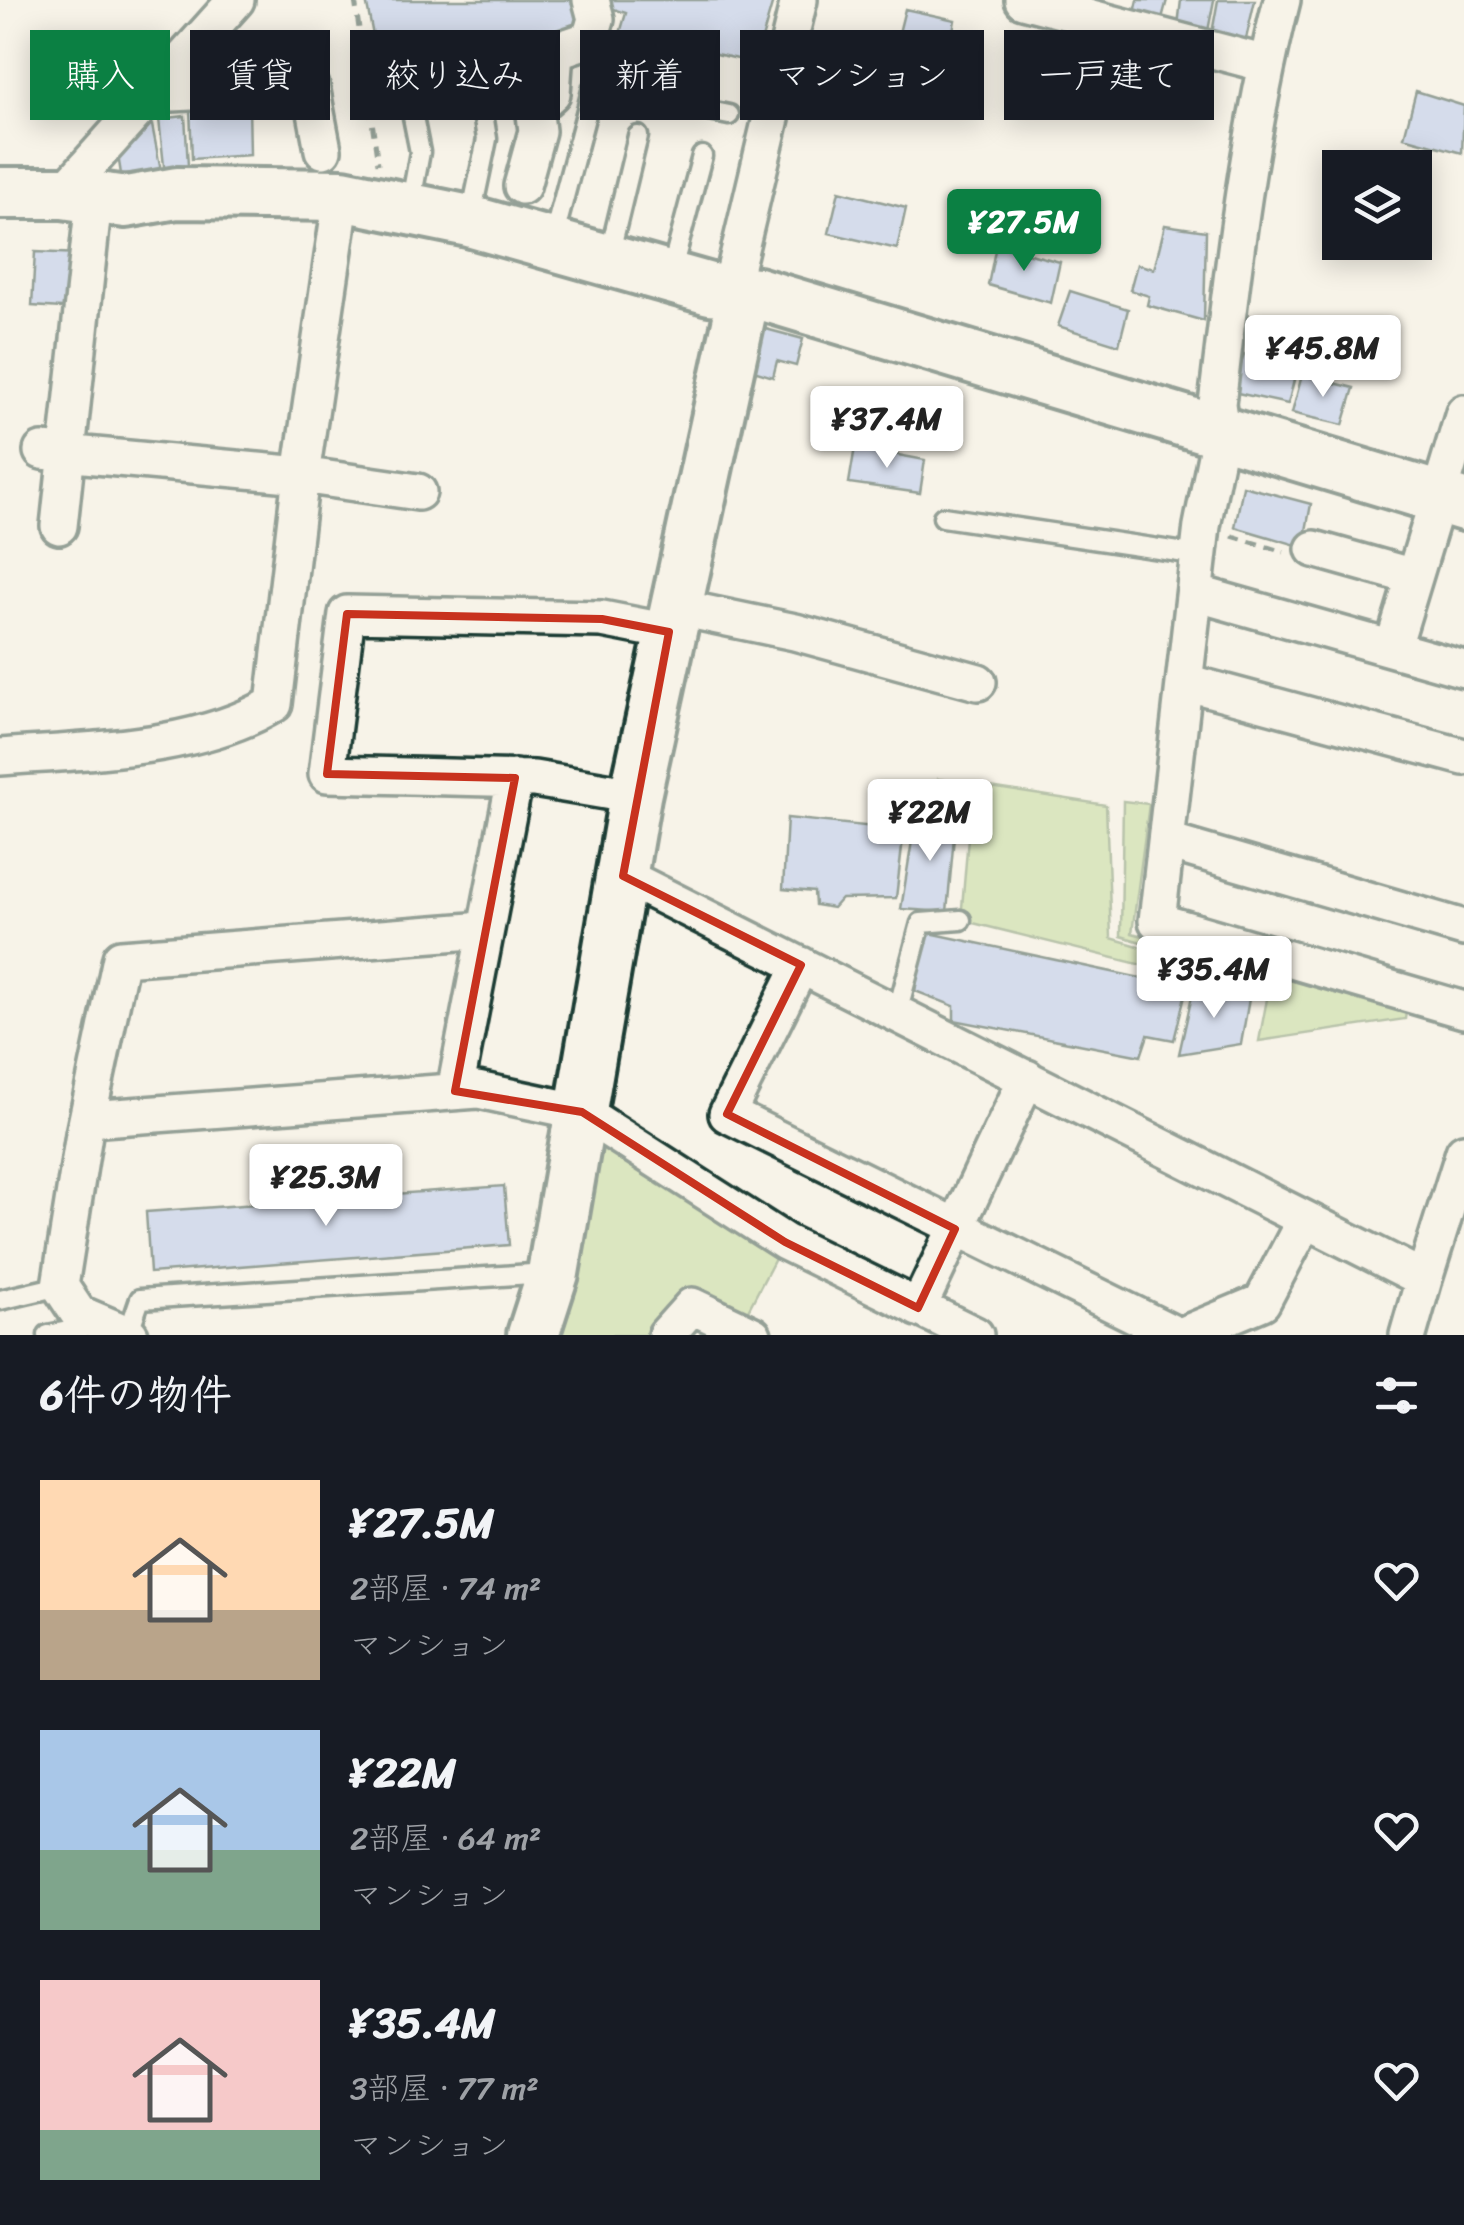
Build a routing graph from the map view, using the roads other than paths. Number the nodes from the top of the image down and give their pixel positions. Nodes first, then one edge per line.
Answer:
1 (236, 0) edge
2 (591, 0) edge
3 (799, 0) edge
4 (1023, 0) edge
5 (1282, 0) edge
6 (560, 49) edge
7 (1266, 64) junction
8 (170, 74) edge
9 (170, 93) edge
10 (729, 115) dead end
11 (133, 120) edge
12 (536, 120) edge
13 (638, 136) dead end
14 (324, 150) dead end
15 (702, 156) dead end
16 (522, 186) dead end
17 (0, 193) edge
18 (78, 196) junction
19 (379, 204) junction
20 (469, 221) junction
21 (552, 244) junction
22 (608, 260) junction
23 (670, 278) junction
24 (730, 291) junction
25 (1464, 412) edge
26 (1221, 430) junction
27 (53, 453) junction
28 (300, 476) junction
29 (418, 492) dead end
30 (1452, 501) edge
31 (944, 517) dead end
32 (59, 526) dead end
33 (1200, 540) junction
34 (1314, 549) road end
35 (1414, 577) junction
36 (1194, 593) junction
37 (672, 620) junction
38 (1392, 648) junction
39 (1464, 668) edge
40 (978, 682) dead end
41 (1185, 682) junction
42 (1464, 756) edge
43 (0, 757) edge
44 (514, 778) junction
45 (635, 796) junction
46 (1168, 842) junction
47 (623, 876) junction
48 (961, 920) dead end
49 (1464, 928) edge
50 (485, 930) junction
51 (801, 964) junction
52 (1464, 1010) edge
53 (897, 1013) junction
54 (1027, 1078) junction
55 (455, 1092) junction
56 (582, 1112) junction
57 (89, 1118) junction
58 (1464, 1152) edge
59 (1305, 1220) junction
60 (955, 1229) junction
61 (553, 1273) junction
62 (1424, 1279) junction
63 (60, 1286) junction
64 (0, 1300) edge
65 (918, 1308) junction
66 (86, 1330) edge
67 (129, 1334) edge
68 (48, 1335) edge
69 (533, 1335) edge
70 (666, 1335) edge
71 (753, 1335) edge
72 (975, 1335) edge
73 (1179, 1335) edge
74 (1408, 1335) edge

1 - 8 street
2 - 6 street
3 - 24 street
4 - 7 street
5 - 7 street
7 - 26 street
9 - 14 street
10 - 21 lane
11 - 18 street
12 - 16 street
13 - 22 lane
15 - 23 lane
17 - 18 street
18 - 19 street
18 - 27 street
19 - 20 street
19 - 20 lane
19 - 28 street
20 - 21 street
21 - 22 street
22 - 23 street
23 - 24 street
24 - 26 street
24 - 37 street
25 - 30 street
26 - 30 street
26 - 33 street
27 - 28 street
27 - 32 street
28 - 29 street
28 - 43 street
30 - 35 street
31 - 33 lane
33 - 36 street
34 - 35 street
35 - 38 street
36 - 38 street
36 - 41 street
37 - 40 street
37 - 44 street
37 - 45 street
38 - 39 street
41 - 42 street
41 - 46 street
44 - 45 street
44 - 50 street
45 - 47 street
46 - 49 street
46 - 52 street
47 - 51 street
47 - 56 street
48 - 53 lane
50 - 55 street
50 - 57 street
51 - 53 street
51 - 60 street
53 - 54 street
54 - 59 street
54 - 60 street
55 - 56 street
55 - 57 street
56 - 61 street
56 - 65 street
57 - 63 street
58 - 62 street
59 - 62 street
59 - 73 street
60 - 65 street
60 - 73 street
61 - 67 lane
61 - 69 street
62 - 74 street
63 - 64 lane
63 - 66 street
65 - 72 street
66 - 67 street
66 - 68 lane
70 - 71 street

